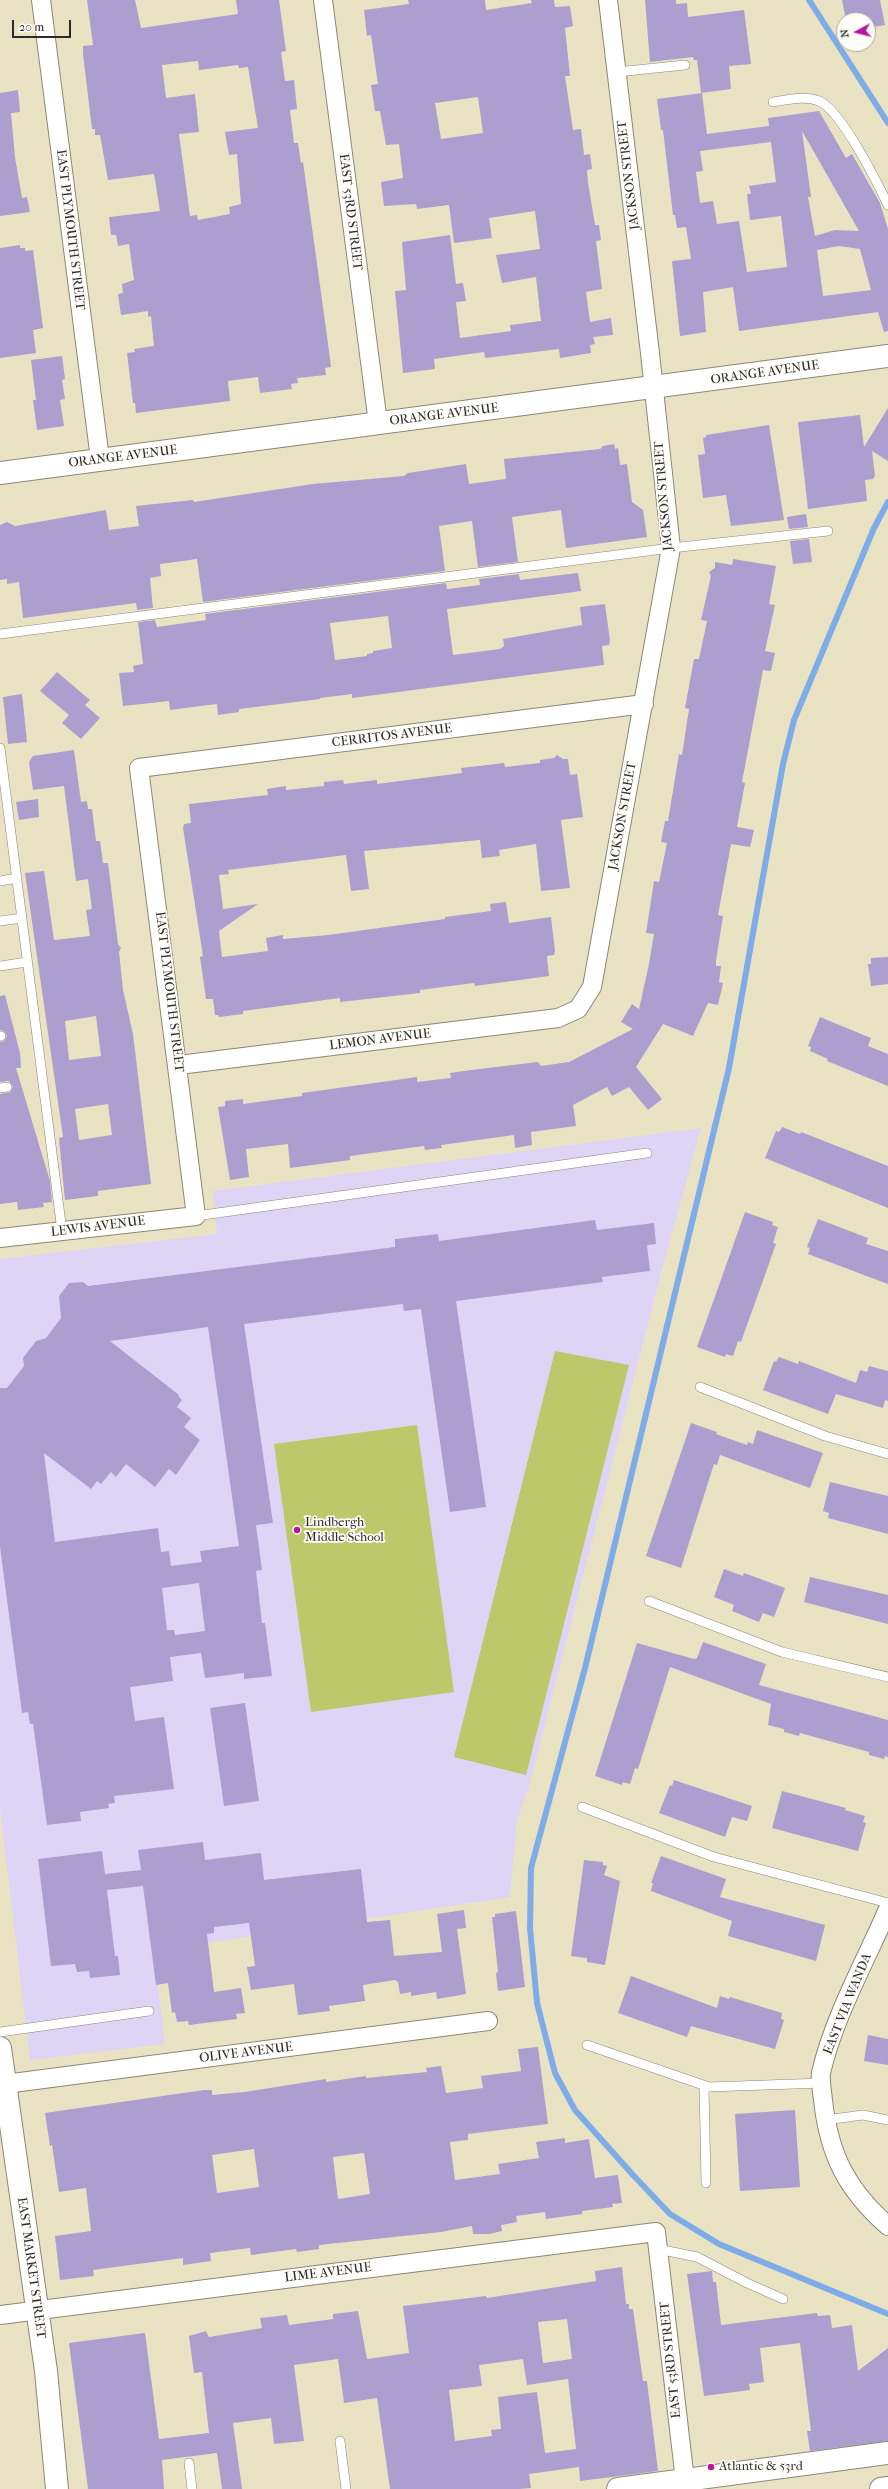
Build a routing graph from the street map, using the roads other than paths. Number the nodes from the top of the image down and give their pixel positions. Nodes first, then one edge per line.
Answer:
1 (41, 0) edge
2 (323, 0) edge
3 (608, 0) edge
4 (685, 65) dead end
5 (617, 72) junction
6 (773, 102) dead end
7 (888, 205) edge
8 (888, 356) edge
9 (654, 387) junction
10 (378, 423) junction
11 (100, 459) junction
12 (0, 472) edge
13 (828, 531) dead end
14 (671, 548) junction
15 (0, 634) edge
16 (644, 704) junction
17 (0, 748) edge
18 (139, 768) joint
19 (16, 878) junction
20 (0, 880) edge
21 (22, 918) junction
22 (0, 921) edge
23 (27, 962) junction
24 (0, 966) edge
25 (578, 1009) joint
26 (179, 1065) junction
27 (647, 1153) dead end
28 (196, 1216) junction
29 (62, 1232) junction
30 (0, 1238) edge
31 (700, 1387) dead end
32 (888, 1454) edge
33 (649, 1602) dead end
34 (888, 1677) edge
35 (582, 1807) dead end
36 (888, 1903) edge
37 (888, 1909) edge
38 (149, 2011) dead end
39 (488, 2021) dead end
40 (0, 2032) edge
41 (587, 2045) dead end
42 (0, 2048) edge
43 (822, 2083) junction
44 (5, 2084) junction
45 (704, 2085) junction
46 (825, 2120) junction
47 (888, 2120) edge
48 (706, 2183) dead end
49 (888, 2226) edge
50 (656, 2232) joint
51 (658, 2250) junction
52 (783, 2299) dead end
53 (37, 2310) junction
54 (0, 2315) edge
55 (340, 2441) dead end
56 (888, 2454) edge
57 (189, 2462) dead end
58 (685, 2484) edge
59 (888, 2488) edge
60 (57, 2489) edge
61 (192, 2489) edge
62 (346, 2489) edge
63 (618, 2489) edge
64 (881, 2489) edge

1 - 11 street, EAST PLYMOUTH STREET
2 - 10 street, EAST 53RD STREET
3 - 5 street, JACKSON STREET
4 - 5 lane
5 - 9 street, JACKSON STREET
6 - 7 lane
8 - 9 street, ORANGE AVENUE
9 - 10 street, ORANGE AVENUE
9 - 14 street, JACKSON STREET
10 - 11 street, ORANGE AVENUE
11 - 12 street, ORANGE AVENUE
13 - 14 lane
14 - 15 lane
14 - 16 street, JACKSON STREET
16 - 18 street, CERRITOS AVENUE
16 - 25 street, JACKSON STREET
17 - 19 lane
18 - 26 street, EAST PLYMOUTH STREET
19 - 20 lane
19 - 21 lane
21 - 22 lane
21 - 23 lane
23 - 24 lane
23 - 29 lane
25 - 26 street, LEMON AVENUE
26 - 28 street, EAST PLYMOUTH STREET
27 - 28 lane
28 - 29 street, LEWIS AVENUE
29 - 30 street, LEWIS AVENUE
31 - 32 lane
33 - 34 lane
35 - 36 lane
37 - 43 street, EAST VIA WANDA
38 - 40 lane
39 - 44 street, OLIVE AVENUE
41 - 45 lane
42 - 44 street, EAST MARKET STREET
43 - 45 lane
43 - 46 street, EAST VIA WANDA
44 - 53 street, EAST MARKET STREET
45 - 48 lane
46 - 47 lane
46 - 49 street, EAST VIA WANDA
50 - 51 street, EAST 53RD STREET
50 - 53 street, LIME AVENUE
51 - 52 lane
51 - 58 street, EAST 53RD STREET
53 - 54 street, LIME AVENUE
53 - 60 street, EAST MARKET STREET
55 - 62 lane
56 - 58 street
57 - 61 lane
58 - 63 street
59 - 64 street

